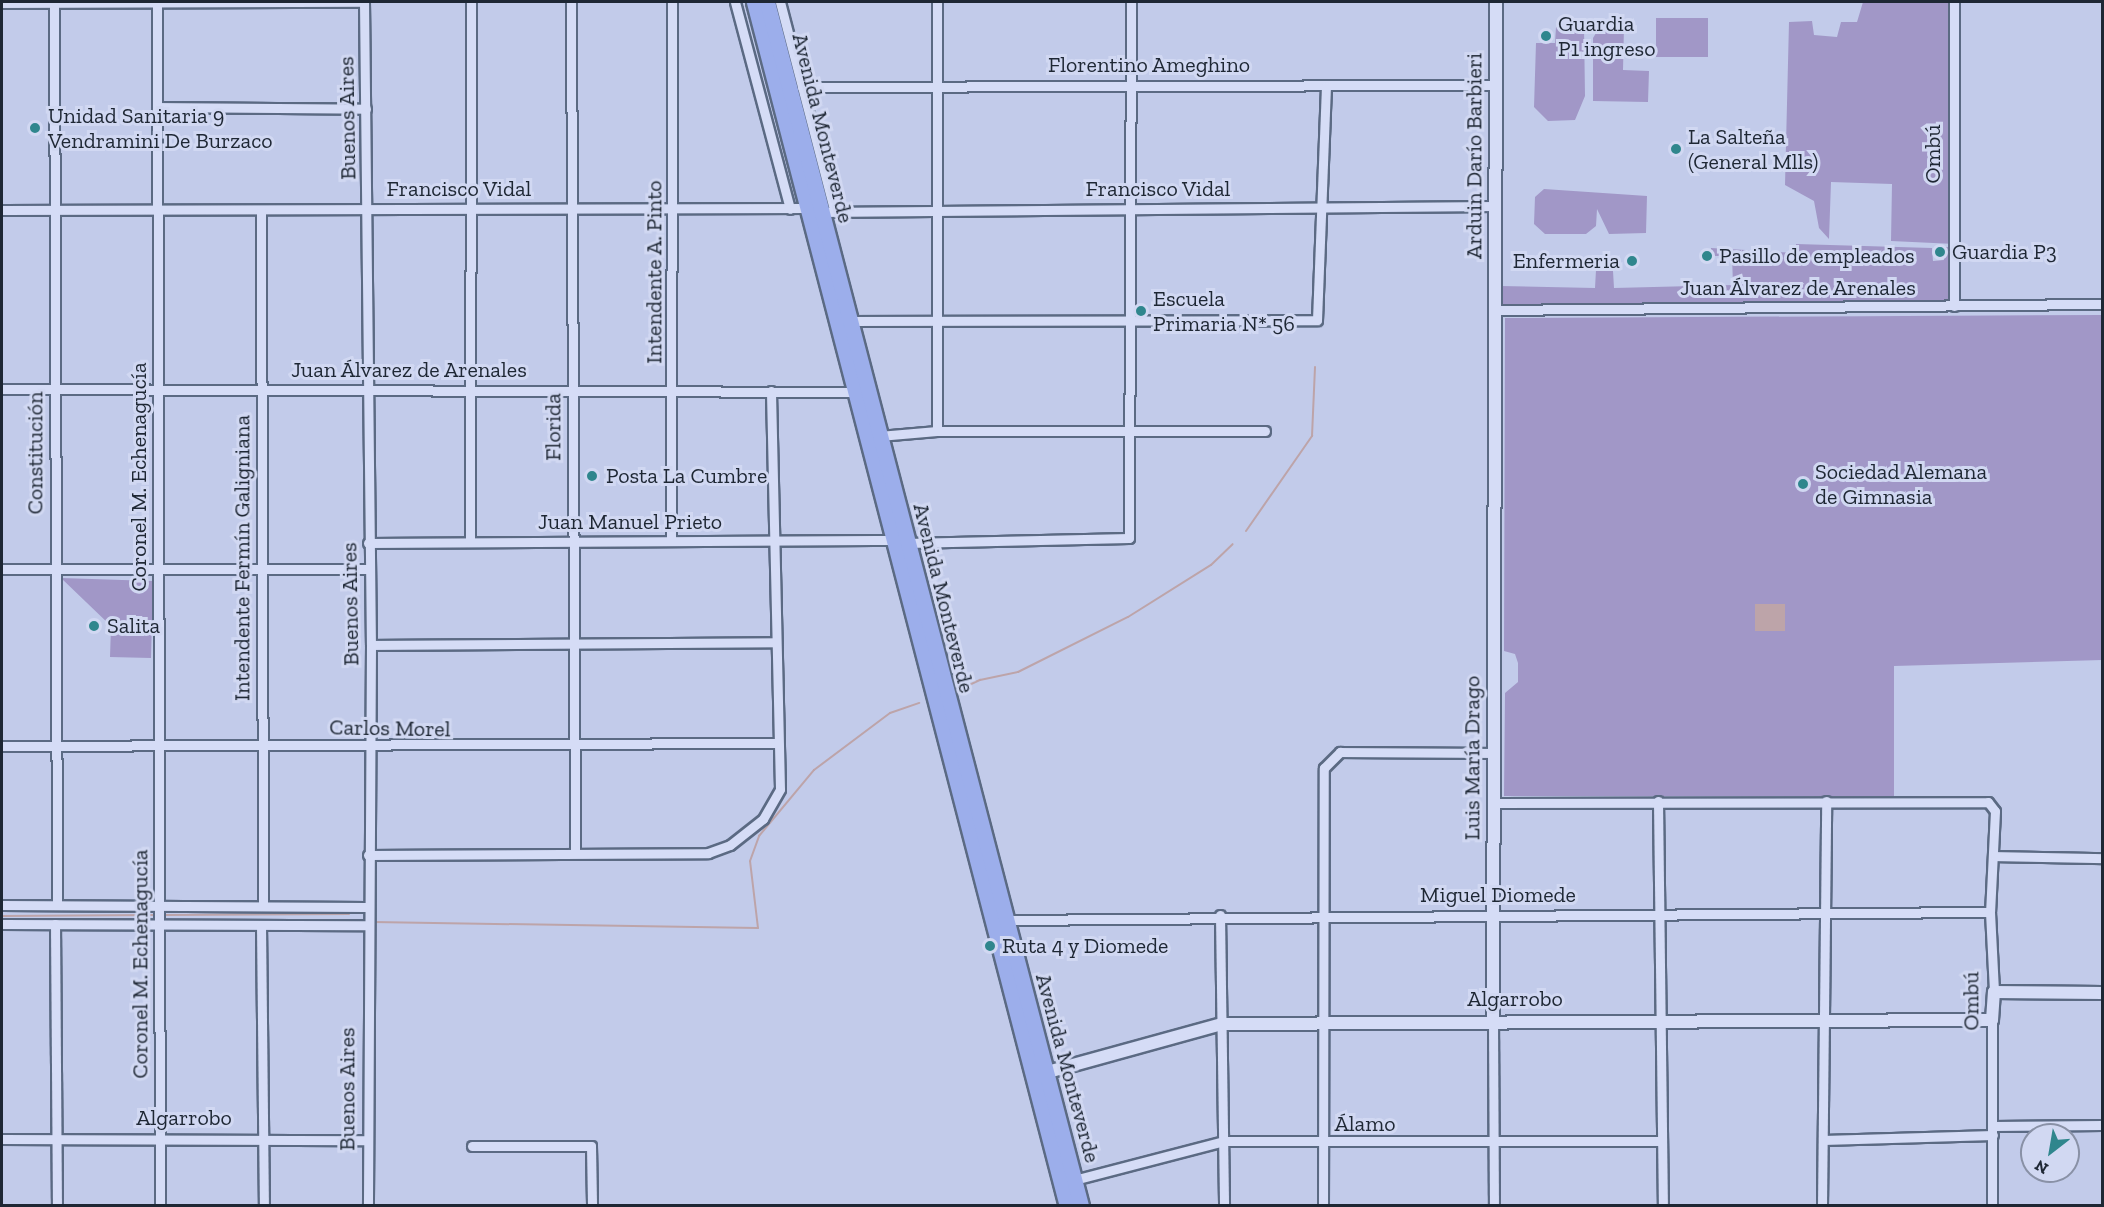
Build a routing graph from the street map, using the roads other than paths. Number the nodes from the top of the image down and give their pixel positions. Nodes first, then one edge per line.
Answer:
1 (54, 2) edge
2 (157, 2) edge
3 (364, 2) edge
4 (471, 2) edge
5 (571, 2) edge
6 (672, 2) edge
7 (735, 2) edge
8 (754, 2) edge
9 (767, 2) edge
10 (775, 2) edge
11 (780, 2) edge
12 (937, 2) edge
13 (1131, 2) edge
14 (1496, 2) edge
15 (1954, 2) edge
16 (2, 3) edge
17 (783, 68) junction
18 (1131, 84) junction
19 (936, 85) junction
20 (1495, 85) junction
21 (1326, 86) junction
22 (802, 87) junction
23 (157, 108) junction
24 (366, 109) junction
25 (1494, 206) junction
26 (368, 208) junction
27 (469, 208) junction
28 (572, 208) junction
29 (673, 208) junction
30 (936, 208) junction
31 (1325, 208) junction
32 (157, 209) junction
33 (790, 209) junction
34 (1130, 209) junction
35 (2, 210) edge
36 (55, 210) junction
37 (821, 210) junction
38 (261, 212) junction
39 (2103, 304) edge
40 (1954, 306) junction
41 (1494, 310) junction
42 (1130, 319) junction
43 (848, 321) junction
44 (937, 321) junction
45 (261, 388) junction
46 (2, 389) edge
47 (54, 389) junction
48 (159, 389) junction
49 (471, 389) junction
50 (367, 390) junction
51 (572, 390) junction
52 (674, 390) junction
53 (771, 391) junction
54 (852, 392) junction
55 (937, 431) junction
56 (1130, 432) junction
57 (1265, 432) dead end
58 (879, 436) junction
59 (671, 541) junction
60 (899, 541) junction
61 (470, 542) junction
62 (573, 542) junction
63 (771, 542) junction
64 (368, 543) junction
65 (2, 569) edge
66 (369, 569) junction
67 (56, 570) junction
68 (158, 570) junction
69 (262, 570) junction
70 (576, 641) junction
71 (776, 642) junction
72 (371, 645) junction
73 (778, 743) junction
74 (56, 745) junction
75 (2, 746) edge
76 (369, 746) junction
77 (159, 747) junction
78 (262, 747) junction
79 (572, 747) junction
80 (1493, 753) junction
81 (1658, 801) junction
82 (1826, 801) junction
83 (1493, 803) junction
84 (575, 853) junction
85 (368, 855) junction
86 (1995, 856) junction
87 (2103, 858) edge
88 (57, 904) junction
89 (159, 904) junction
90 (263, 904) junction
91 (2, 905) edge
92 (366, 907) junction
93 (1659, 912) junction
94 (1990, 912) junction
95 (1825, 913) junction
96 (1220, 915) junction
97 (1324, 915) junction
98 (1492, 915) junction
99 (1007, 920) junction
100 (2, 924) edge
101 (55, 924) junction
102 (160, 925) junction
103 (261, 925) junction
104 (366, 925) junction
105 (1994, 993) junction
106 (2103, 993) edge
107 (1322, 1020) junction
108 (1493, 1020) junction
109 (1825, 1020) junction
110 (1992, 1020) junction
111 (1659, 1022) junction
112 (1222, 1024) junction
113 (1044, 1072) junction
114 (2103, 1125) edge
115 (1994, 1131) junction
116 (57, 1138) junction
117 (2, 1139) edge
118 (160, 1139) junction
119 (263, 1139) junction
120 (367, 1140) junction
121 (1823, 1140) junction
122 (1224, 1141) junction
123 (1662, 1141) junction
124 (1495, 1143) junction
125 (1322, 1144) junction
126 (472, 1146) dead end
127 (1074, 1180) junction
128 (57, 1206) edge
129 (160, 1206) edge
130 (264, 1206) edge
131 (368, 1206) edge
132 (592, 1206) edge
133 (1067, 1206) edge
134 (1081, 1206) edge
135 (1224, 1206) edge
136 (1323, 1206) edge
137 (1494, 1206) edge
138 (1663, 1206) edge
139 (1822, 1206) edge
140 (1992, 1206) edge

1 - 2 street
1 - 16 street
1 - 36 street, Constitución
2 - 3 street
2 - 23 street, Coronel M. Echenagucía
3 - 24 street, Buenos Aires
4 - 27 street
5 - 28 street, Florida
6 - 29 street, Intendente A. Pinto
7 - 33 street
8 - 37 main road, Avenida Monteverde
9 - 17 main road, Avenida Monteverde
10 - 17 main road
11 - 22 street
12 - 19 street
13 - 18 street
14 - 20 street, Arduin Darío Barbieri
15 - 40 street, Ombú
17 - 37 main road, Avenida Monteverde
18 - 19 street, Florentino Ameghino
18 - 21 street, Florentino Ameghino
18 - 34 street
19 - 22 street, Florentino Ameghino
19 - 30 street
20 - 21 street, Florentino Ameghino
20 - 25 street, Arduin Darío Barbieri
21 - 31 street
22 - 37 street
23 - 24 street
23 - 32 street, Coronel M. Echenagucía
24 - 26 street, Buenos Aires
25 - 31 street, Francisco Vidal
25 - 41 street, Arduin Darío Barbieri
26 - 27 street, Francisco Vidal
26 - 38 street, Francisco Vidal
26 - 50 street, Buenos Aires
27 - 28 street, Francisco Vidal
27 - 49 street
28 - 29 street, Francisco Vidal
28 - 51 street, Florida
29 - 33 street, Francisco Vidal
29 - 52 street, Intendente A. Pinto
30 - 34 street, Francisco Vidal
30 - 37 street, Francisco Vidal
30 - 44 street
31 - 34 street, Francisco Vidal
31 - 42 street
32 - 36 street, Francisco Vidal
32 - 38 street, Francisco Vidal
32 - 48 street, Coronel M. Echenagucía
33 - 37 street, Francisco Vidal
34 - 42 street
35 - 36 street, Francisco Vidal
36 - 47 street, Constitución
37 - 43 main road, Avenida Monteverde
37 - 54 main road, Avenida Monteverde
38 - 45 street, Intendente Fermín Galigniana
39 - 40 street, Juan Álvarez de Arenales
40 - 41 street, Juan Álvarez de Arenales
41 - 80 street, Luis María Drago
42 - 44 street
42 - 56 street
43 - 44 street
43 - 58 main road, Avenida Monteverde
44 - 55 street
45 - 48 street, Juan Álvarez de Arenales
45 - 50 street, Juan Álvarez de Arenales
45 - 69 street, Intendente Fermín Galigniana
46 - 47 street, Juan Álvarez de Arenales
47 - 48 street, Juan Álvarez de Arenales
47 - 67 street, Constitución
48 - 68 street, Coronel M. Echenagucía
49 - 50 street, Juan Álvarez de Arenales
49 - 51 street, Juan Álvarez de Arenales
49 - 61 street
50 - 64 street, Buenos Aires
51 - 52 street, Juan Álvarez de Arenales
51 - 62 street, Florida
52 - 53 street, Juan Álvarez de Arenales
52 - 59 street, Intendente A. Pinto
53 - 54 street, Juan Álvarez de Arenales
53 - 63 street
54 - 60 main road, Avenida Monteverde
55 - 56 street
55 - 58 street
56 - 57 street
56 - 60 street, Juan Manuel Prieto
58 - 60 main road, Avenida Monteverde
59 - 62 street, Juan Manuel Prieto
59 - 63 street, Juan Manuel Prieto
60 - 63 street, Juan Manuel Prieto
60 - 99 main road, Avenida Monteverde
60 - 133 main road, Avenida Monteverde
61 - 62 street, Juan Manuel Prieto
61 - 64 street, Juan Manuel Prieto
62 - 70 street, Florida
63 - 71 street
64 - 66 street, Buenos Aires
65 - 67 street
66 - 69 street
66 - 72 street, Buenos Aires
67 - 68 street
67 - 74 street, Constitución
68 - 69 street
68 - 77 street, Coronel M. Echenagucía
69 - 78 street, Intendente Fermín Galigniana
70 - 71 street
70 - 72 street
70 - 79 street, Florida
71 - 73 street
72 - 76 street, Buenos Aires
73 - 79 street, Carlos Morel
73 - 84 street
74 - 75 street, Carlos Morel
74 - 77 street, Carlos Morel
74 - 88 street, Constitución
76 - 78 street, Carlos Morel
76 - 79 street, Carlos Morel
76 - 85 street, Buenos Aires
77 - 78 street, Carlos Morel
77 - 89 street, Coronel M. Echenagucía
78 - 90 street, Intendente Fermín Galigniana
79 - 84 street, Florida
80 - 83 street, Luis María Drago
80 - 97 street
81 - 82 street
81 - 83 street
81 - 93 street
82 - 86 street, Ombú
82 - 95 street
83 - 98 street, Luis María Drago
84 - 85 street
85 - 92 street, Buenos Aires
86 - 87 street
86 - 94 street, Ombú
88 - 89 street
88 - 91 street
89 - 90 street
89 - 102 street, Coronel M. Echenagucía
90 - 92 street
92 - 104 street, Buenos Aires
93 - 95 street, Miguel Diomede
93 - 98 street, Miguel Diomede
93 - 111 street
94 - 95 street, Miguel Diomede
94 - 105 street, Ombú
95 - 109 street
96 - 97 street, Miguel Diomede
96 - 99 street, Miguel Diomede
96 - 112 street
97 - 98 street, Miguel Diomede
97 - 107 street
98 - 108 street, Luis María Drago
99 - 113 main road, Avenida Monteverde
100 - 101 street
101 - 102 street
101 - 116 street
102 - 103 street
102 - 118 street, Coronel M. Echenagucía
103 - 104 street
103 - 119 street
104 - 120 street, Buenos Aires
105 - 106 street
105 - 110 street, Ombú
107 - 108 street, Algarrobo
107 - 112 street, Algarrobo
107 - 125 street
108 - 111 street, Algarrobo
108 - 124 street, Luis María Drago
109 - 110 street, Algarrobo
109 - 111 street, Algarrobo
109 - 121 street
110 - 115 street, Ombú
111 - 123 street
112 - 113 street, Algarrobo
112 - 122 street
113 - 127 main road, Avenida Monteverde
114 - 115 street
115 - 121 street
115 - 140 street, Ombú
116 - 117 street, Algarrobo
116 - 118 street, Algarrobo
116 - 128 street
118 - 119 street, Algarrobo
118 - 129 street, Coronel M. Echenagucía
119 - 120 street, Algarrobo
119 - 130 street
120 - 131 street, Buenos Aires
121 - 139 street
122 - 125 street, Álamo
122 - 127 street, Álamo
122 - 135 street
123 - 124 street, Álamo
123 - 138 street
124 - 125 street, Álamo
124 - 137 street, Luis María Drago
125 - 136 street
126 - 132 street
127 - 134 main road, Avenida Monteverde

